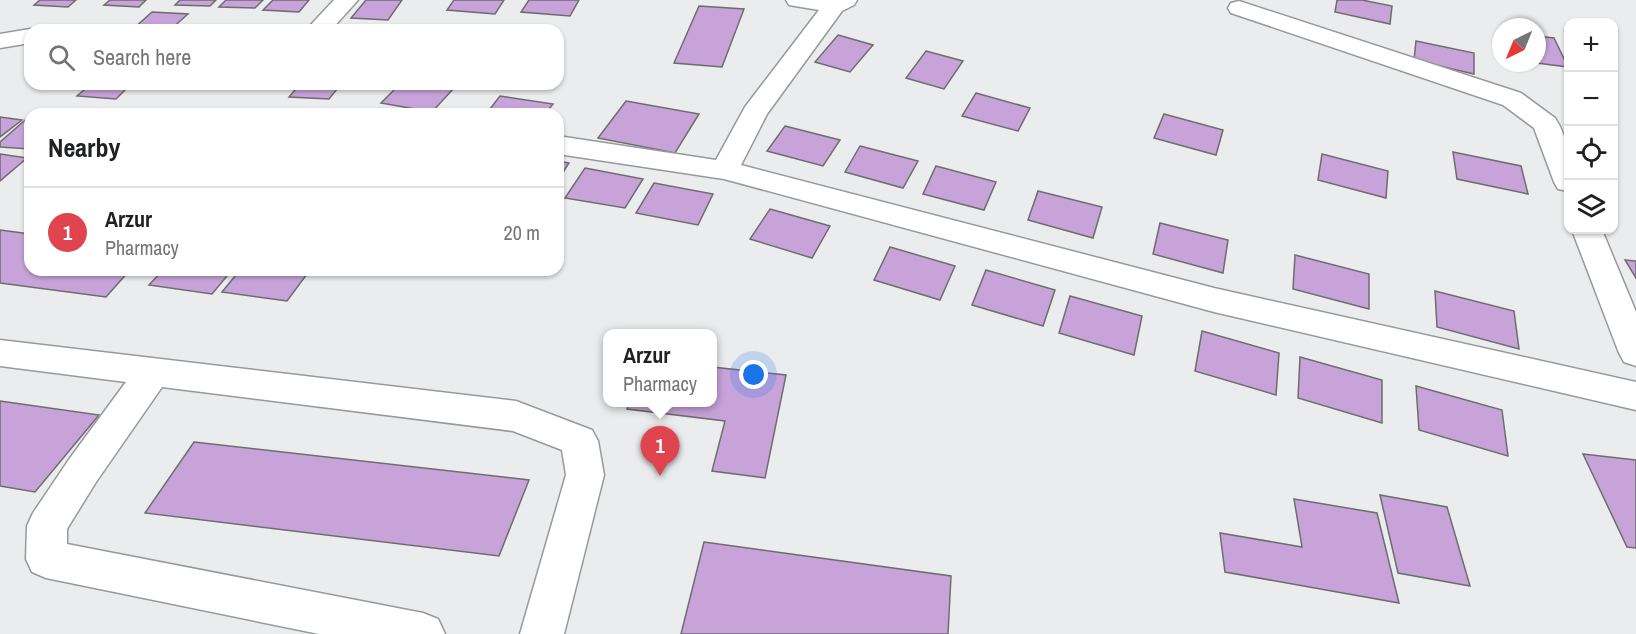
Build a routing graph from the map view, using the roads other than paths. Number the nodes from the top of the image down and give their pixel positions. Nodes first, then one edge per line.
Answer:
1 (347, 0) edge
2 (797, 0) edge
3 (840, 3) edge
4 (1239, 8) dead end
5 (324, 24) edge
6 (24, 37) edge
7 (0, 41) edge
8 (564, 146) edge
9 (724, 170) junction
10 (1568, 180) edge
11 (1589, 234) edge
12 (1636, 353) edge
13 (0, 354) edge
14 (153, 372) junction
15 (1636, 396) edge
16 (423, 634) edge
17 (542, 634) edge

1 - 5 street
2 - 3 street
3 - 9 street
4 - 10 street
6 - 7 street
8 - 9 street
9 - 15 street
11 - 12 street
13 - 14 street
14 - 16 street
14 - 17 street

